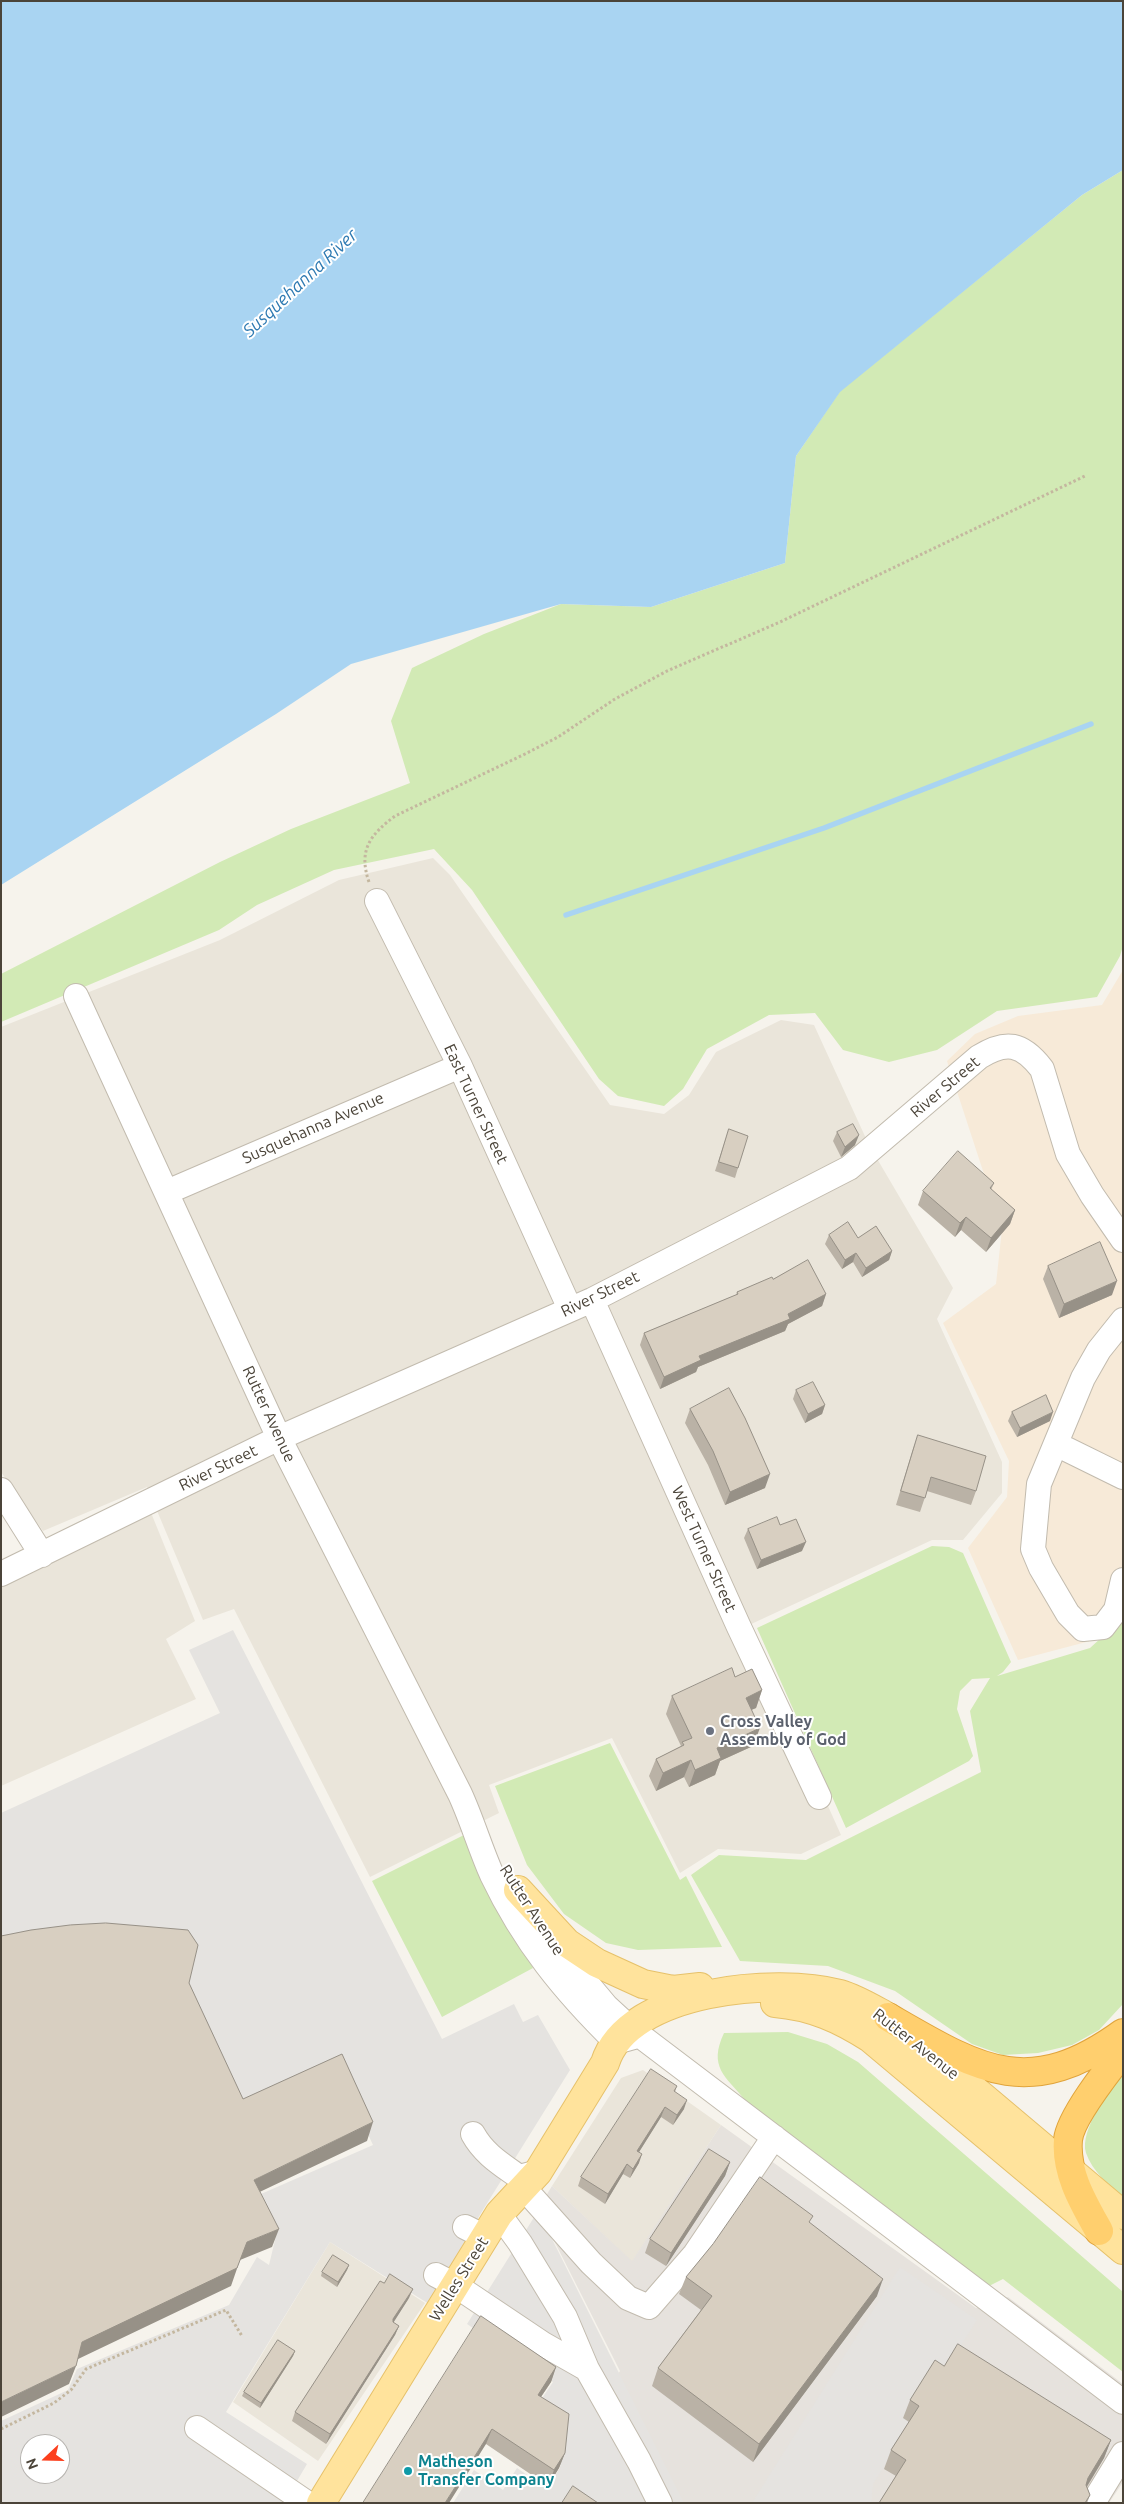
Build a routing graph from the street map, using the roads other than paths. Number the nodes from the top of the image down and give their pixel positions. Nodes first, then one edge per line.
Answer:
1 (376, 901) road end
2 (76, 996) dead end
3 (460, 1066) junction
4 (167, 1192) junction
5 (1123, 1240) edge
6 (581, 1304) junction
7 (1123, 1320) edge
8 (279, 1438) junction
9 (1056, 1444) junction
10 (1123, 1477) edge
11 (1, 1490) edge
12 (42, 1555) junction
13 (1, 1574) edge
14 (1123, 1580) edge
15 (819, 1796) dead end
16 (474, 1824) junction
17 (518, 1890) junction
18 (757, 1987) junction
19 (888, 2018) junction
20 (1123, 2033) edge
21 (623, 2042) junction
22 (1123, 2052) edge
23 (472, 2134) dead end
24 (774, 2137) junction
25 (1073, 2173) junction
26 (530, 2179) junction
27 (499, 2214) junction
28 (1123, 2215) edge
29 (1100, 2231) junction
30 (1123, 2250) edge
31 (446, 2280) junction
32 (587, 2370) junction
33 (1123, 2402) edge
34 (197, 2428) dead end
35 (1123, 2454) edge
36 (307, 2503) edge
37 (321, 2503) edge
38 (660, 2503) edge
39 (1092, 2503) edge

1 - 3 street, East Turner Street
2 - 4 street, Rutter Avenue
3 - 4 street, Susquehanna Avenue
3 - 6 street, East Turner Street
4 - 8 street, Rutter Avenue
5 - 6 street, River Street
6 - 8 street, River Street
6 - 15 street, West Turner Street
7 - 9 street
8 - 12 street, River Street
8 - 16 street, Rutter Avenue
9 - 10 street
9 - 14 street
11 - 12 street
12 - 13 street, River Street
16 - 17 street, Rutter Avenue
16 - 21 street, Rutter Avenue
17 - 18 main road
17 - 21 street, Rutter Avenue
18 - 19 main road, Rutter Avenue
18 - 21 main road, Rutter Avenue
19 - 20 highway
19 - 25 main road, Rutter Avenue
21 - 24 street, Rutter Avenue
21 - 26 main road, Welles Street
21 - 29 main road, Rutter Avenue
22 - 25 highway
23 - 26 street
24 - 26 street
24 - 33 street, Rutter Avenue
25 - 28 main road, Rutter Avenue
25 - 29 highway
26 - 27 main road, Welles Street
27 - 31 main road, Welles Street
27 - 32 street
29 - 30 main road, Rutter Avenue
31 - 32 street
31 - 37 main road, Welles Street
32 - 38 street
34 - 36 street
35 - 39 street

